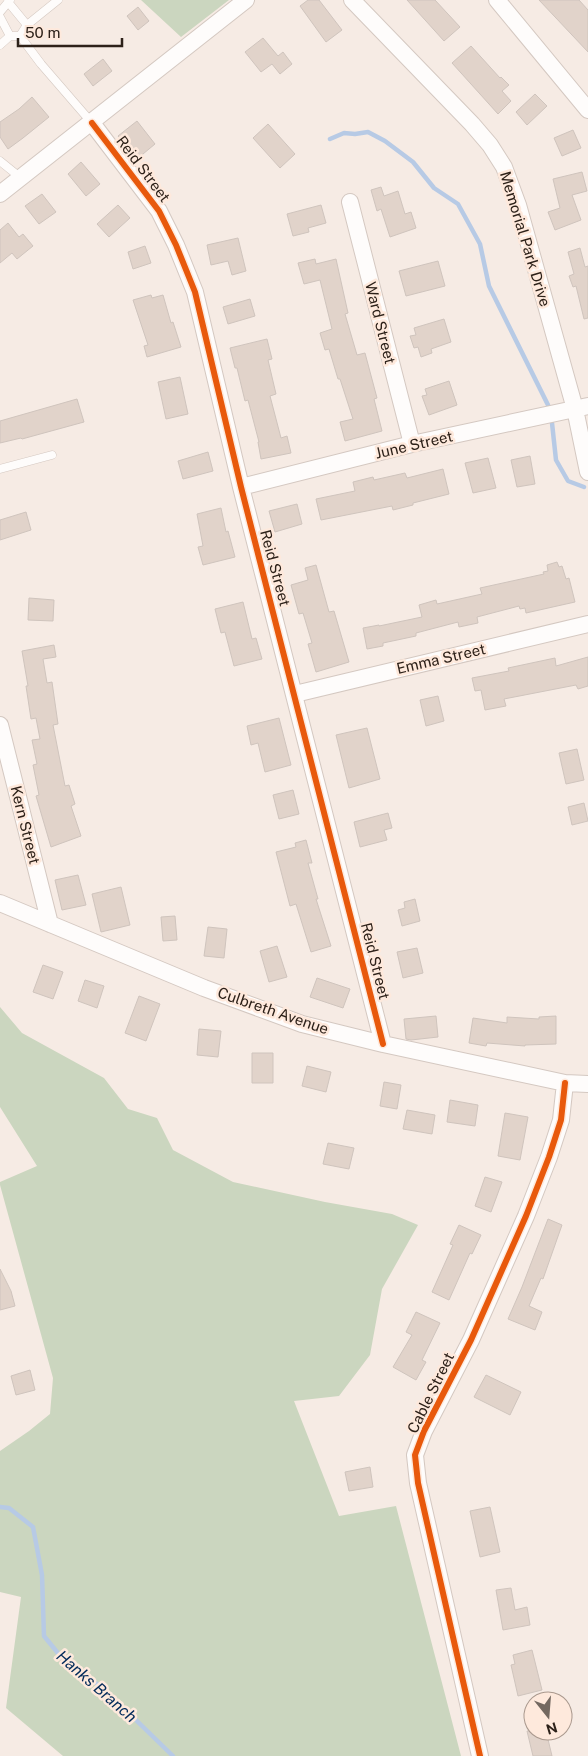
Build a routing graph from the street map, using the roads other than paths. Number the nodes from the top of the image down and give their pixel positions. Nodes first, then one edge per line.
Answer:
1 (58, 0) edge
2 (246, 0) edge
3 (352, 0) edge
4 (497, 0) edge
5 (9, 1) edge
6 (0, 12) edge
7 (0, 17) edge
8 (27, 25) junction
9 (10, 36) junction
10 (20, 36) junction
11 (0, 44) edge
12 (588, 110) edge
13 (92, 123) junction
14 (0, 161) edge
15 (21, 178) junction
16 (0, 194) edge
17 (350, 202) dead end
18 (582, 407) edge
19 (412, 444) junction
20 (52, 455) dead end
21 (0, 469) edge
22 (588, 472) edge
23 (241, 487) junction
24 (588, 624) edge
25 (295, 694) junction
26 (0, 725) edge
27 (0, 903) edge
28 (50, 924) junction
29 (383, 1044) junction
30 (565, 1084) junction
31 (588, 1084) edge
32 (480, 1756) edge

1 - 8 lane
2 - 13 street
3 - 18 street, Memorial Park Drive
4 - 12 street
5 - 6 lane
5 - 8 lane
7 - 9 lane
8 - 10 lane
9 - 10 lane
9 - 11 lane
10 - 13 lane
13 - 15 street
13 - 23 street, Reid Street
14 - 15 lane
15 - 16 street
17 - 19 street, Ward Street
18 - 19 street, June Street
18 - 22 street, Memorial Park Drive
19 - 23 street, June Street
20 - 21 lane
23 - 25 street, Reid Street
24 - 25 street, Emma Street
25 - 29 street, Reid Street
26 - 28 street, Kern Street
27 - 28 street, Culbreth Avenue
28 - 29 street, Culbreth Avenue
29 - 30 street, Culbreth Avenue
30 - 31 street, Culbreth Avenue
30 - 32 street, Cable Street

